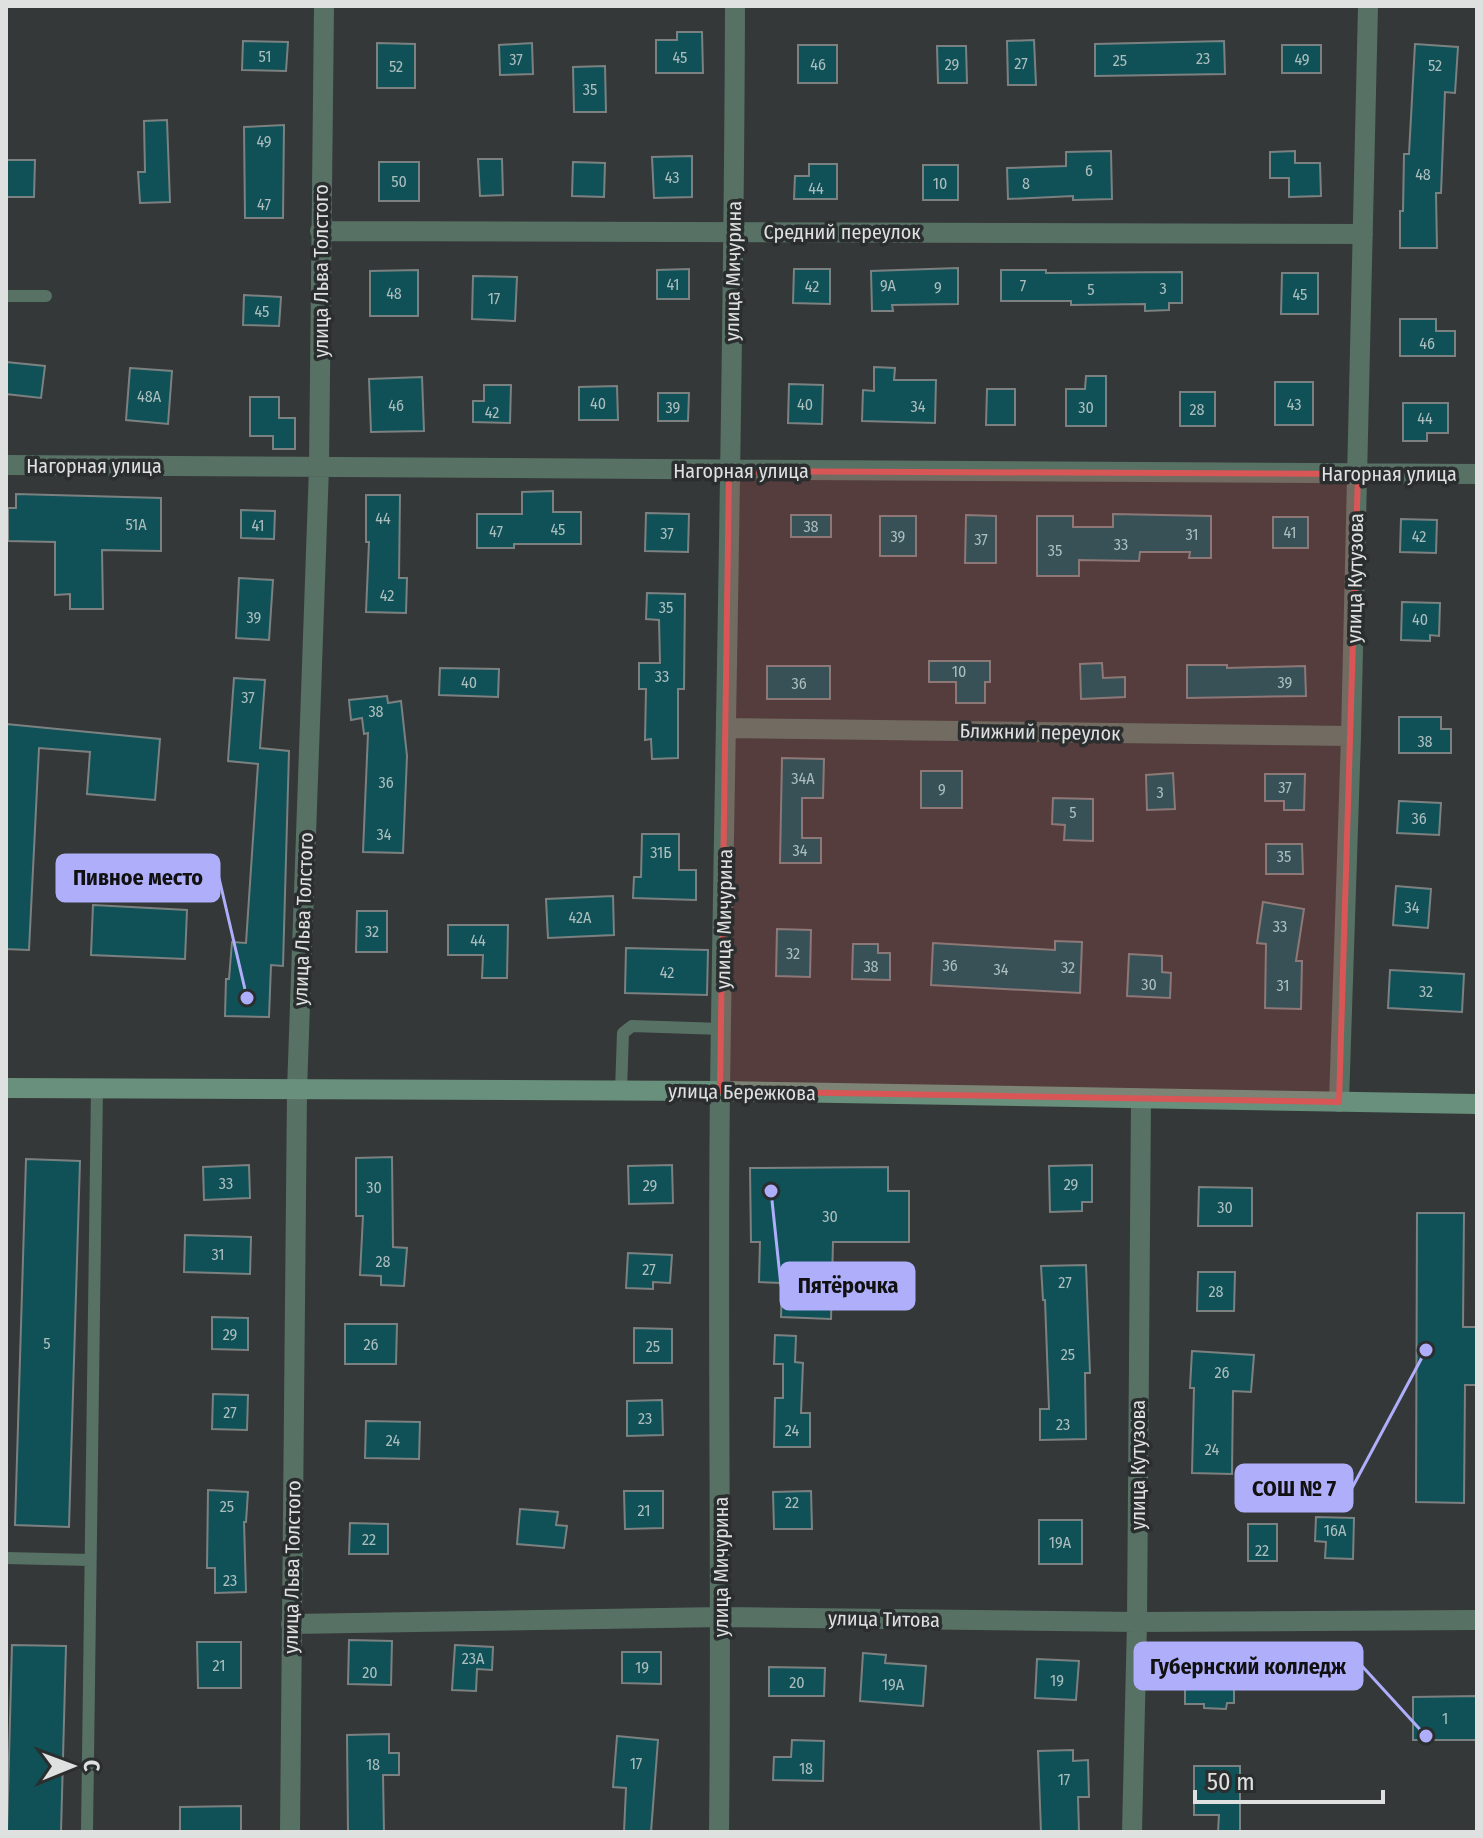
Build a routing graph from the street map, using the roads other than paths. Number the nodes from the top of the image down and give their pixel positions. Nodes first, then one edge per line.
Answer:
1 (324, 6) edge
2 (735, 6) edge
3 (1368, 6) edge
4 (320, 231) junction
5 (734, 232) junction
6 (1363, 234) junction
7 (6, 296) edge
8 (46, 296) dead end
9 (6, 465) edge
10 (319, 467) junction
11 (729, 471) junction
12 (1358, 474) junction
13 (1477, 474) edge
14 (728, 728) junction
15 (1351, 736) junction
16 (722, 1029) junction
17 (6, 1088) edge
18 (97, 1088) junction
19 (297, 1090) junction
20 (621, 1091) junction
21 (720, 1091) junction
22 (1141, 1099) junction
23 (1339, 1102) junction
24 (1477, 1104) edge
25 (6, 1558) edge
26 (90, 1560) junction
27 (722, 1617) junction
28 (1477, 1620) edge
29 (1137, 1622) junction
30 (291, 1624) junction
31 (87, 1832) edge
32 (290, 1832) edge
33 (719, 1832) edge
34 (1132, 1832) edge

1 - 4 street, улица Льва Толстого
2 - 5 street, улица Мичурина
3 - 6 street, улица Кутузова
4 - 5 street, Средний переулок
4 - 10 street, улица Льва Толстого
5 - 6 street, Средний переулок
5 - 11 street, улица Мичурина
6 - 12 street, улица Кутузова
7 - 8 lane
9 - 10 street, Нагорная улица
10 - 11 street, Нагорная улица
10 - 19 street, улица Льва Толстого
11 - 12 street, Нагорная улица
11 - 14 street, улица Мичурина
12 - 13 street, Нагорная улица
12 - 15 street, улица Кутузова
14 - 15 street, Ближний переулок
14 - 16 street, улица Мичурина
15 - 23 street, улица Кутузова
16 - 20 lane
16 - 21 street, улица Мичурина
17 - 18 street, улица Бережкова
18 - 19 street, улица Бережкова
18 - 26 lane
19 - 20 street, улица Бережкова
19 - 30 street, улица Льва Толстого
20 - 21 street, улица Бережкова
21 - 22 street, улица Бережкова
21 - 27 street, улица Мичурина
22 - 23 street, улица Бережкова
22 - 29 street, улица Кутузова
23 - 24 street, улица Бережкова
25 - 26 lane
26 - 31 lane
27 - 29 street, улица Титова
27 - 30 street, улица Титова
27 - 33 street, улица Мичурина
28 - 29 street, улица Титова
29 - 34 street, улица Кутузова
30 - 32 street, улица Льва Толстого

